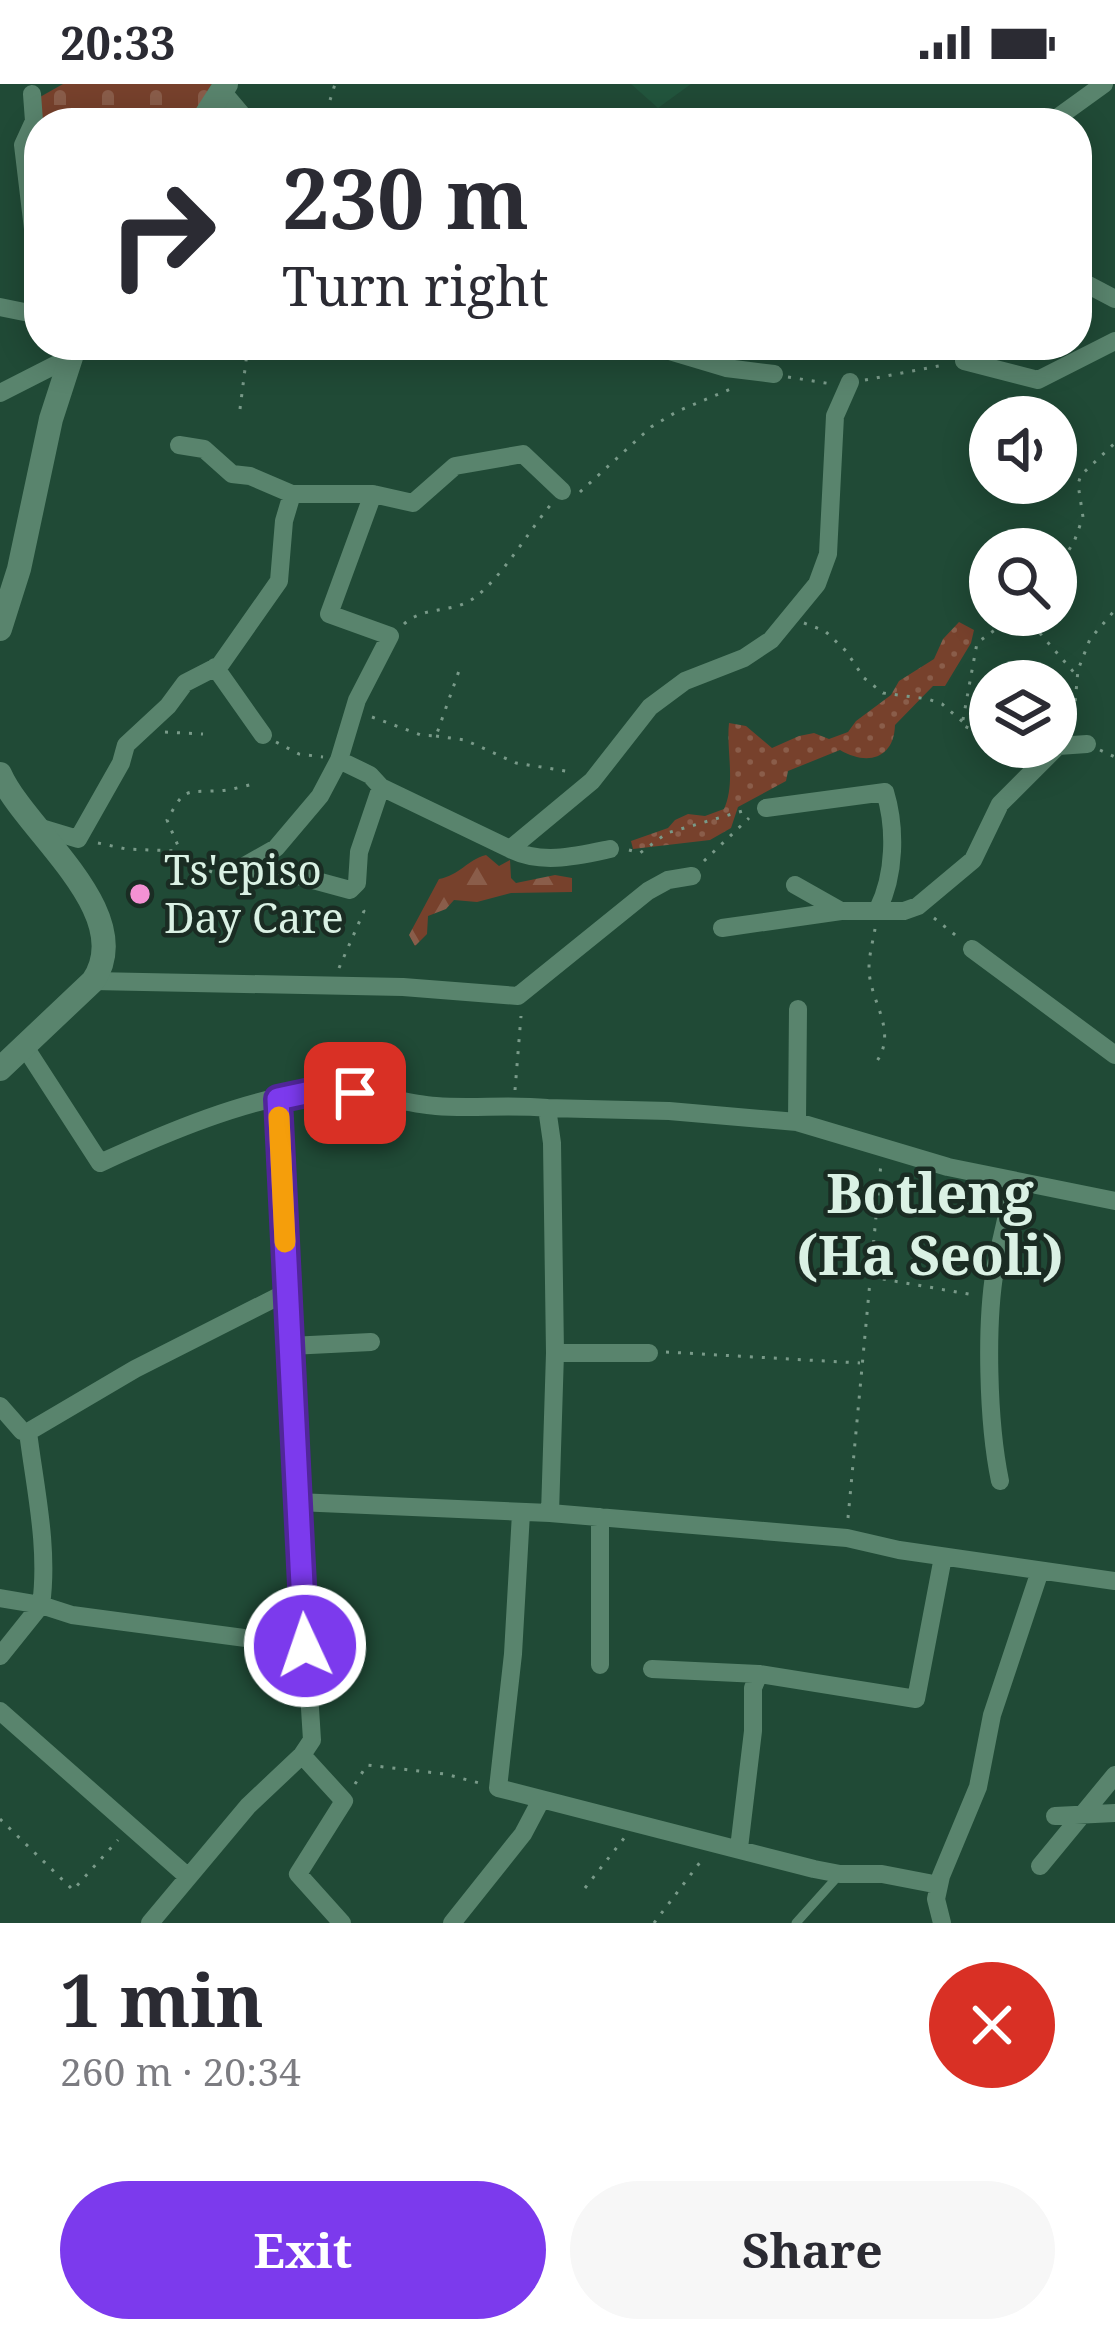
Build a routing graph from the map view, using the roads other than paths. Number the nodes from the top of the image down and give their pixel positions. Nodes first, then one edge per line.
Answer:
1 (1104, 84) edge
2 (32, 94) dead end
3 (33, 108) edge
4 (1071, 108) edge
5 (57, 360) edge
6 (63, 360) edge
7 (699, 360) edge
8 (1077, 360) edge
9 (964, 361) road end
10 (774, 374) road end
11 (850, 382) road end
12 (0, 393) edge
13 (179, 445) dead end
14 (562, 491) road end
15 (292, 494) junction
16 (373, 494) junction
17 (0, 628) edge
18 (214, 667) junction
19 (263, 735) road end
20 (1087, 744) dead end
21 (1077, 745) edge
22 (339, 760) junction
23 (1036, 768) edge
24 (2, 785) edge
25 (380, 788) junction
26 (766, 808) road end
27 (34, 826) junction
28 (510, 848) junction
29 (610, 849) road end
30 (692, 876) road end
31 (795, 885) dead end
32 (878, 909) junction
33 (841, 911) junction
34 (722, 928) dead end
35 (972, 949) road end
36 (93, 981) junction
37 (798, 1009) dead end
38 (22, 1044) junction
39 (1115, 1055) edge
40 (0, 1069) edge
41 (278, 1099) junction
42 (547, 1108) junction
43 (797, 1122) junction
44 (1014, 1181) junction
45 (1115, 1201) edge
46 (287, 1292) junction
47 (371, 1342) dead end
48 (290, 1346) junction
49 (555, 1353) junction
50 (649, 1353) road end
51 (0, 1406) edge
52 (28, 1432) junction
53 (1000, 1481) dead end
54 (297, 1502) junction
55 (521, 1513) junction
56 (550, 1513) junction
57 (600, 1517) junction
58 (943, 1557) junction
59 (1040, 1571) junction
60 (1115, 1581) edge
61 (0, 1598) edge
62 (41, 1605) junction
63 (305, 1646) junction
64 (0, 1656) edge
65 (601, 1665) dead end
66 (652, 1669) dead end
67 (759, 1674) junction
68 (0, 1711) edge
69 (302, 1755) junction
70 (1115, 1775) edge
71 (542, 1800) junction
72 (1115, 1813) edge
73 (1082, 1815) junction
74 (1055, 1816) dead end
75 (739, 1848) junction
76 (1040, 1866) dead end
77 (841, 1874) junction
78 (187, 1876) junction
79 (939, 1885) junction
80 (150, 1923) edge
81 (342, 1923) edge
82 (452, 1923) edge
83 (796, 1923) edge
84 (942, 1923) edge

1 - 4 street
2 - 3 street
5 - 12 street
6 - 17 main road
7 - 10 street
8 - 9 street
11 - 28 street
13 - 15 street
14 - 16 street
15 - 16 street
15 - 18 street
16 - 22 street
18 - 19 street
18 - 27 street
20 - 21 street
22 - 25 street
22 - 25 street
23 - 32 street
24 - 27 main road
25 - 28 street
26 - 32 street
27 - 36 main road
28 - 29 street
30 - 36 street
31 - 33 street
32 - 33 street
33 - 34 street
35 - 39 street
36 - 38 main road
37 - 43 street
38 - 40 main road
38 - 41 street
41 - 42 street
41 - 46 street
42 - 43 street
42 - 49 street
43 - 44 street
44 - 45 street
44 - 53 street
46 - 48 street
46 - 52 street
47 - 48 street
48 - 54 street
49 - 50 street
49 - 56 street
51 - 52 street
52 - 62 street
54 - 55 street
54 - 63 street
55 - 56 street
55 - 71 street
56 - 57 street
57 - 58 street
57 - 65 street
58 - 59 street
58 - 67 street
59 - 60 street
59 - 79 street
61 - 62 street
62 - 63 street
62 - 64 street
63 - 69 street
66 - 67 street
67 - 75 street
68 - 78 street
69 - 78 street
69 - 81 street
70 - 73 street
71 - 75 street
71 - 82 street
72 - 73 street
73 - 74 street
73 - 76 street
75 - 77 street
77 - 79 street
77 - 83 lane
78 - 80 street
79 - 84 street

